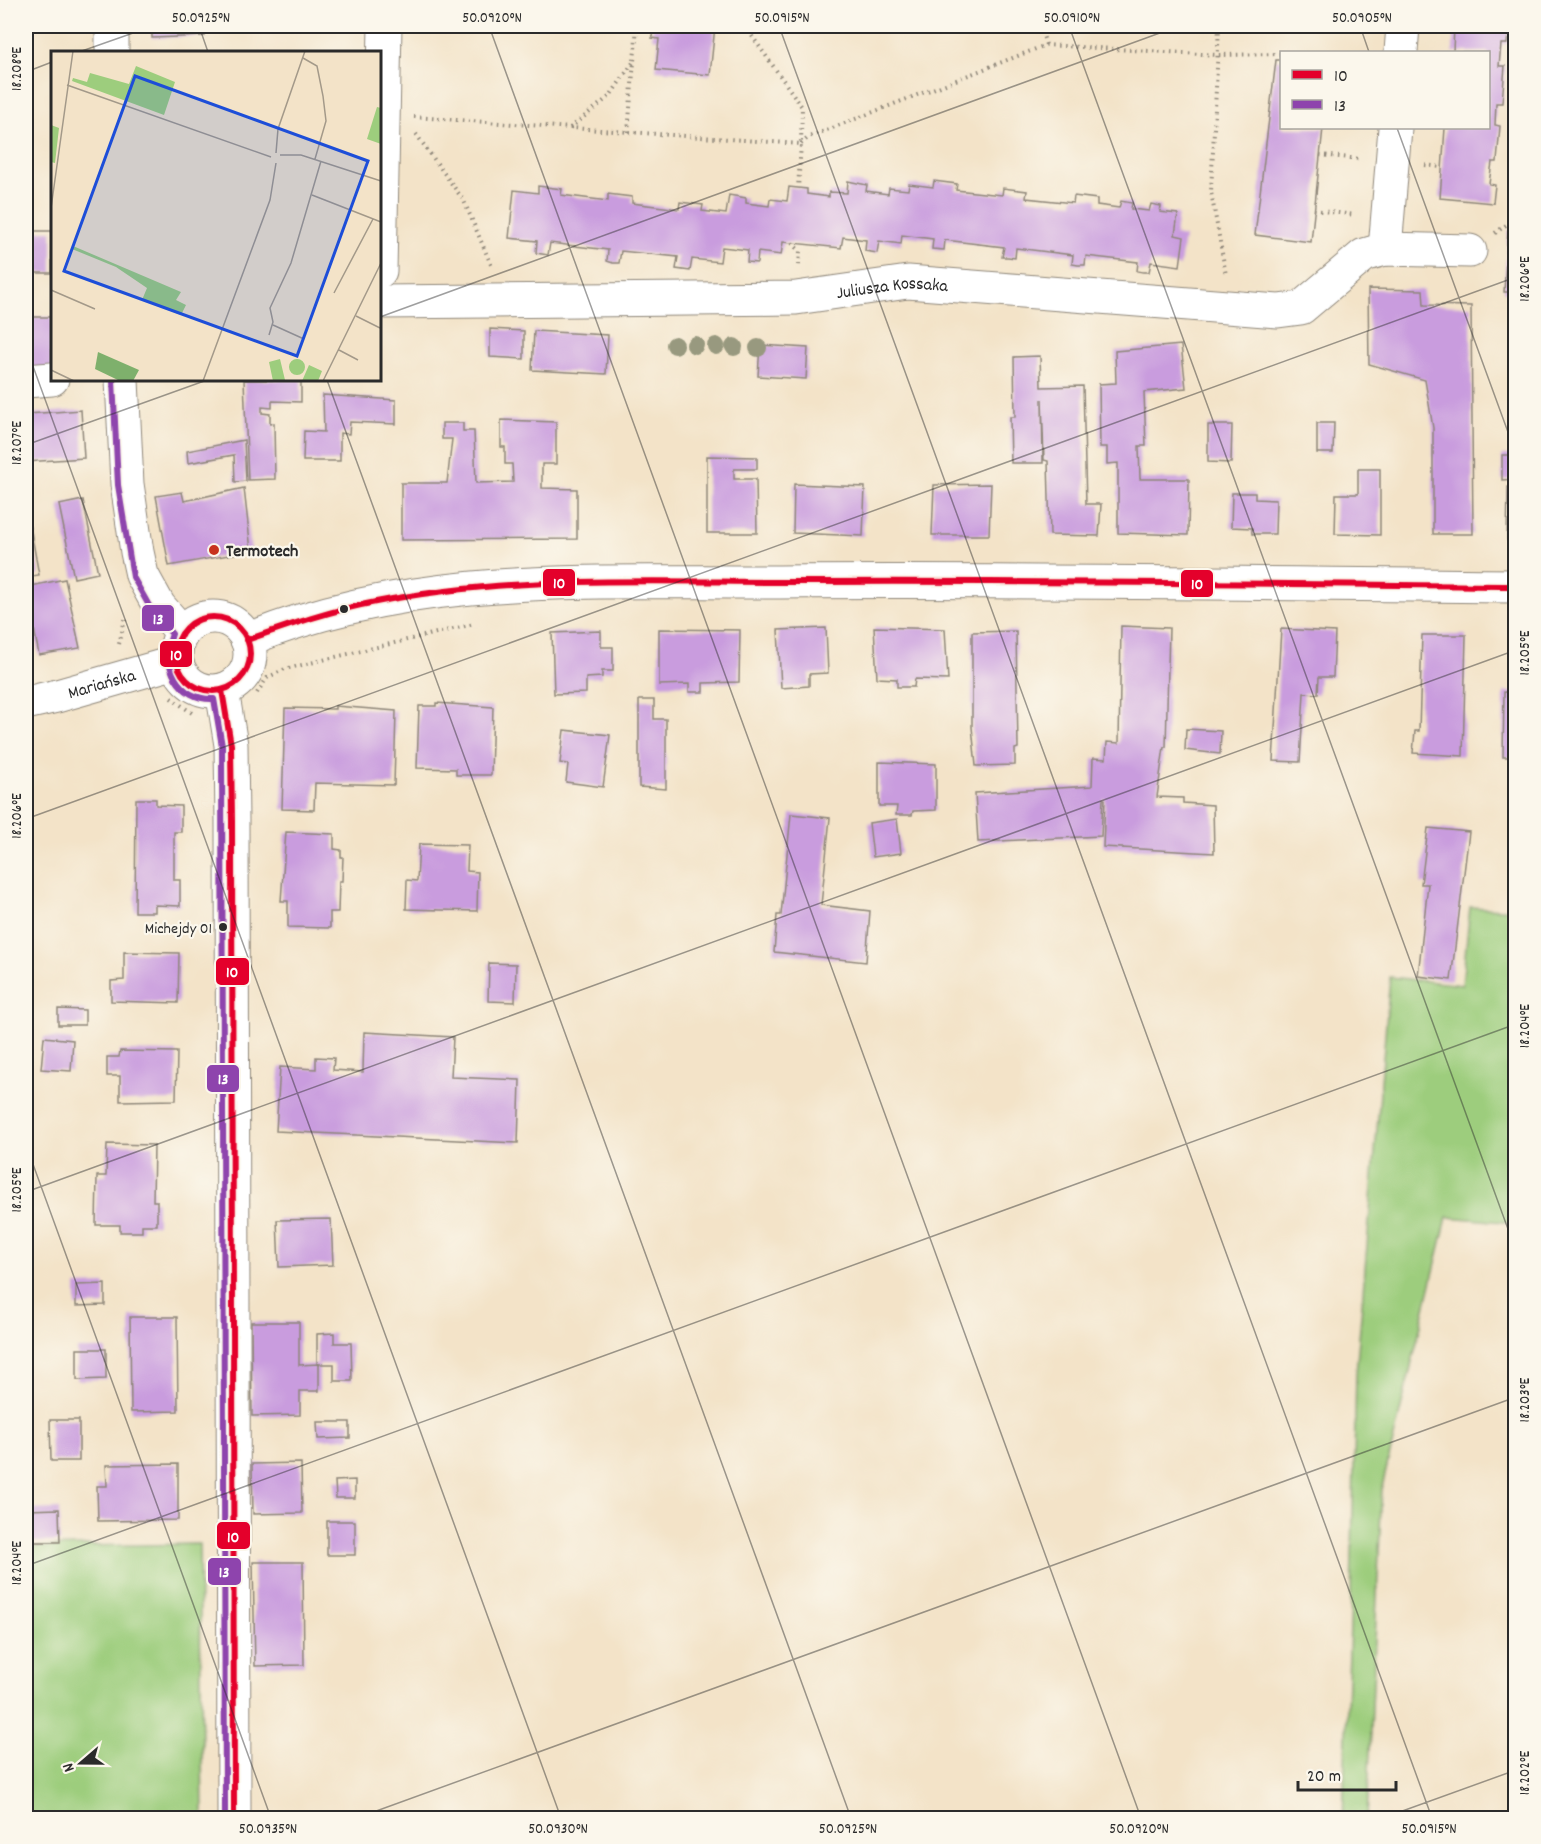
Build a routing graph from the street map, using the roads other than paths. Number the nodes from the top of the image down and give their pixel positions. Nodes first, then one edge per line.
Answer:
1 (112, 26) edge
2 (386, 26) edge
3 (1403, 26) edge
4 (112, 51) edge
5 (1401, 51) edge
6 (1395, 129) edge
7 (1386, 234) junction
8 (1470, 251) dead end
9 (381, 259) edge
10 (381, 302) edge
11 (51, 379) edge
12 (26, 381) edge
13 (122, 381) edge
14 (1515, 586) edge
15 (247, 640) junction
16 (179, 647) junction
17 (222, 690) junction
18 (26, 703) edge
19 (234, 1818) edge

1 - 4 street
2 - 9 street
3 - 5 street
6 - 7 street
7 - 8 street, Juliusza Kossaka
7 - 10 street, Juliusza Kossaka
11 - 12 street
13 - 16 street
14 - 15 street
15 - 16 street
15 - 17 street
16 - 17 street
16 - 18 street, Mariańska
17 - 19 street

